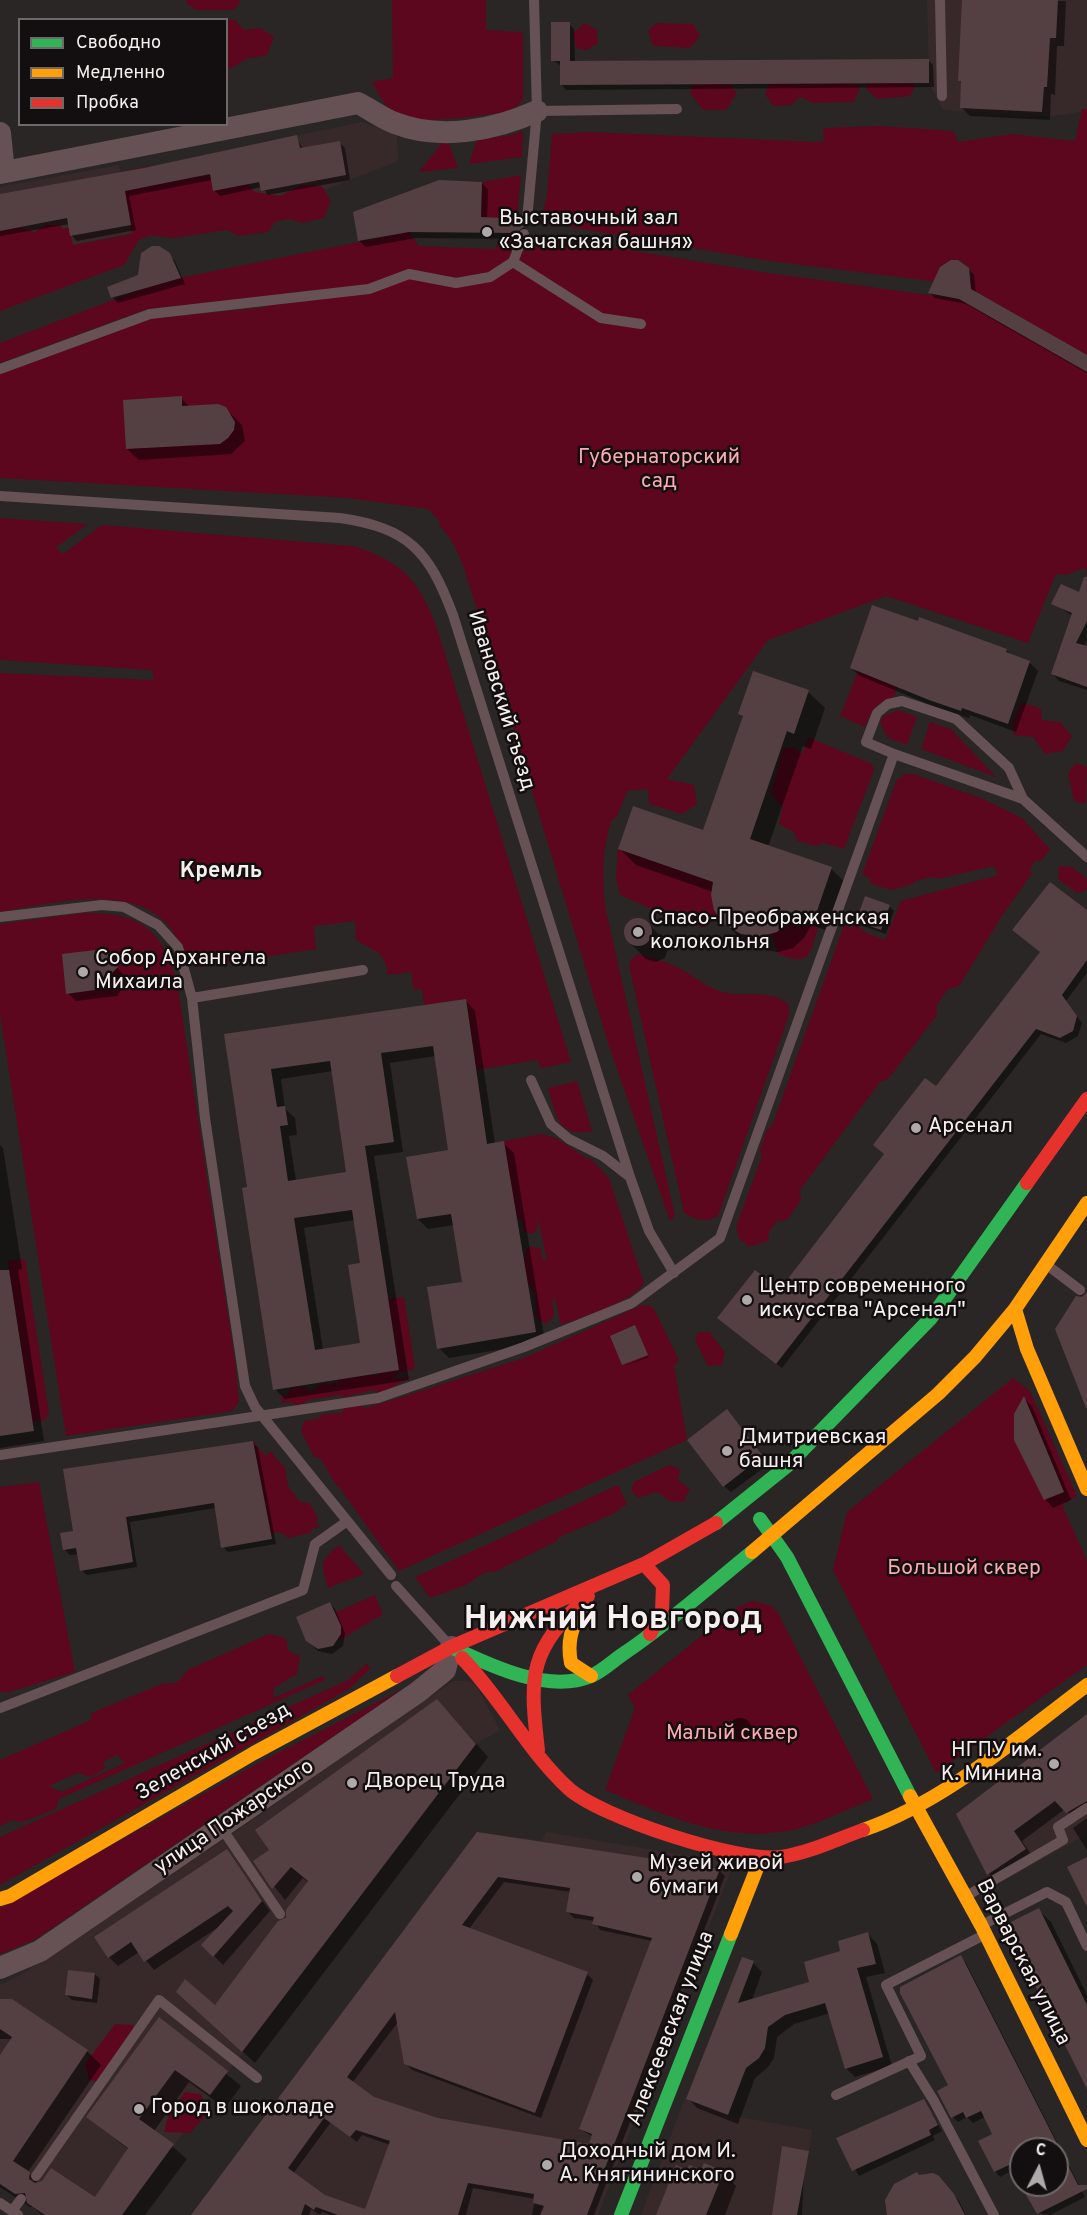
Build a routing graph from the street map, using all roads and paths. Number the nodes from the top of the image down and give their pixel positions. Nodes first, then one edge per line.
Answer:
1 (534, 0) edge
2 (940, 0) edge
3 (942, 96) dead end
4 (677, 109) dead end
5 (537, 111) junction
6 (0, 133) edge
7 (2, 172) edge
8 (527, 220) dead end
9 (524, 234) dead end
10 (513, 262) junction
11 (641, 324) dead end
12 (0, 369) edge
13 (0, 496) edge
14 (894, 754) junction
15 (1023, 799) junction
16 (1087, 857) edge
17 (0, 918) edge
18 (363, 970) dead end
19 (192, 998) junction
20 (531, 1080) dead end
21 (1087, 1099) edge
22 (630, 1177) junction
23 (1085, 1209) edge
24 (1046, 1264) junction
25 (674, 1273) junction
26 (1080, 1290) dead end
27 (1015, 1309) junction
28 (264, 1417) junction
29 (0, 1455) edge
30 (1081, 1460) edge
31 (1087, 1490) edge
32 (748, 1500) junction
33 (346, 1522) junction
34 (771, 1537) junction
35 (644, 1564) junction
36 (391, 1575) dead end
37 (599, 1585) junction
38 (396, 1586) dead end
39 (649, 1636) junction
40 (451, 1647) junction
41 (591, 1676) junction
42 (536, 1679) junction
43 (1087, 1685) edge
44 (0, 1708) edge
45 (538, 1750) junction
46 (916, 1807) junction
47 (1087, 1808) edge
48 (221, 1827) junction
49 (761, 1857) junction
50 (965, 1897) junction
51 (0, 1899) edge
52 (280, 1914) dead end
53 (983, 1930) junction
54 (1086, 1942) edge
55 (0, 1968) edge
56 (909, 2061) junction
57 (257, 2078) dead end
58 (836, 2095) dead end
59 (1087, 2140) edge
60 (36, 2176) dead end
61 (21, 2199) dead end
62 (0, 2203) edge
63 (15, 2213) edge
64 (621, 2215) edge
65 (994, 2215) edge

1 - 5 lane
2 - 3 lane
4 - 5 lane
5 - 7 street
5 - 8 lane
6 - 7 street
9 - 10 lane
10 - 11 lane
10 - 12 lane
13 - 22 lane, Ивановский съезд
14 - 15 lane
14 - 15 lane
14 - 25 lane
15 - 16 lane
17 - 19 lane
18 - 19 lane
19 - 28 lane
20 - 22 lane
21 - 32 street, Зеленский съезд
22 - 25 lane, Ивановский съезд
23 - 24 street
24 - 26 lane
24 - 27 street
25 - 28 lane
27 - 30 street
27 - 34 street
28 - 29 lane
28 - 33 lane
30 - 31 street
32 - 34 street, Варварская улица
32 - 35 street, Зеленский съезд
33 - 36 lane
33 - 44 lane
34 - 39 street
34 - 46 street, Варварская улица
35 - 37 street, Зеленский съезд
35 - 39 street
37 - 40 street, Зеленский съезд
37 - 41 street
37 - 42 street
38 - 40 lane
39 - 41 street
40 - 42 street
40 - 45 street
40 - 48 street, улица Пожарского
40 - 51 street, Зеленский съезд
41 - 42 street
42 - 45 street
43 - 46 street
45 - 49 street
46 - 49 street
46 - 50 street, Варварская улица
47 - 50 lane
48 - 52 lane
48 - 55 street, улица Пожарского
49 - 64 street, Алексеевская улица
50 - 53 street, Варварская улица
53 - 54 lane
53 - 56 lane
53 - 59 street, Варварская улица
56 - 58 lane
56 - 65 lane
57 - 60 lane
61 - 63 lane
62 - 63 lane

